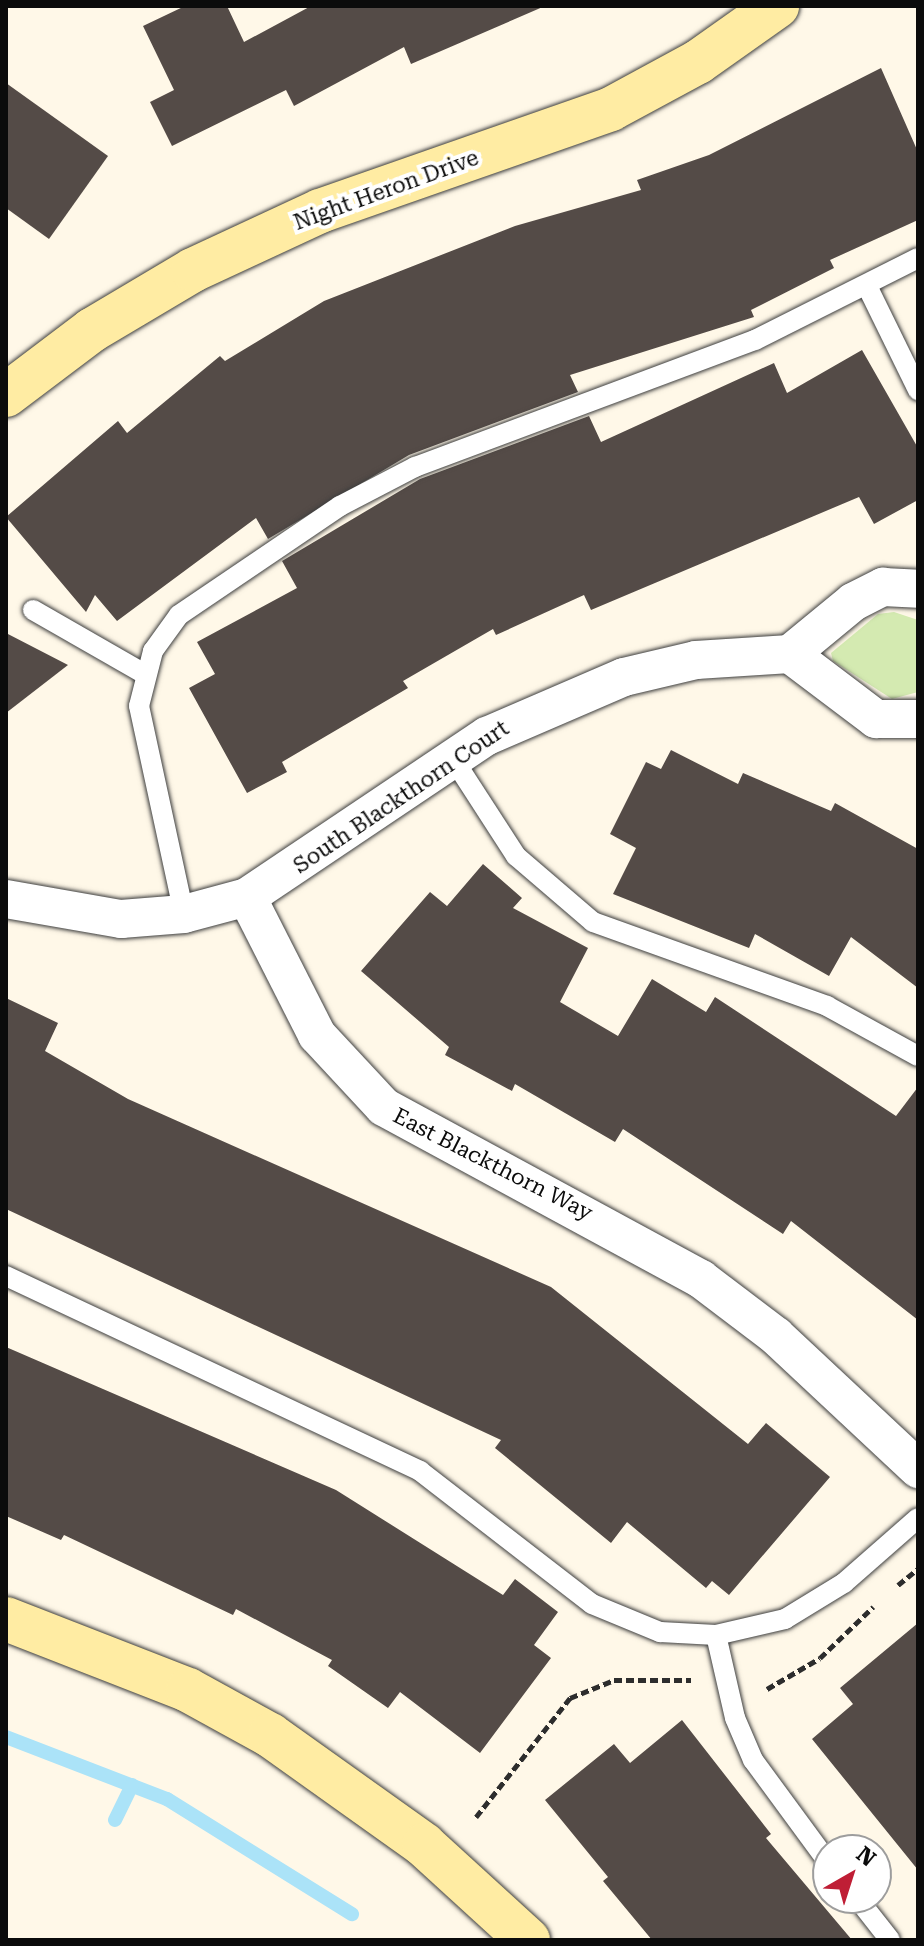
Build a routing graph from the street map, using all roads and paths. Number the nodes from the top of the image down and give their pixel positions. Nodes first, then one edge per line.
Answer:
1 (777, 6) edge
2 (918, 258) edge
3 (868, 288) junction
4 (10, 383) edge
5 (918, 390) edge
6 (918, 589) edge
7 (33, 610) dead end
8 (790, 654) junction
9 (143, 673) junction
10 (918, 719) edge
11 (452, 757) junction
12 (247, 897) junction
13 (6, 899) edge
14 (184, 914) junction
15 (918, 1056) edge
16 (6, 1276) edge
17 (918, 1469) edge
18 (918, 1518) edge
19 (918, 1569) edge
20 (889, 1593) dead end
21 (880, 1599) dead end
22 (6, 1619) edge
23 (716, 1635) junction
24 (697, 1680) dead end
25 (767, 1689) dead end
26 (476, 1817) dead end
27 (812, 1840) edge
28 (870, 1914) edge
29 (528, 1940) edge
30 (890, 1940) edge

1 - 4 street, Night Heron Drive
2 - 3 lane
3 - 5 lane
3 - 9 lane
6 - 8 street
7 - 9 lane
8 - 10 street
8 - 11 street, South Blackthorn Court
9 - 14 lane
11 - 12 street, South Blackthorn Court
11 - 15 lane
12 - 14 street
12 - 17 street, East Blackthorn Way
13 - 14 street
16 - 23 lane
18 - 23 lane
19 - 20 path
21 - 25 path
22 - 29 street
23 - 27 lane
24 - 26 path
28 - 30 lane

